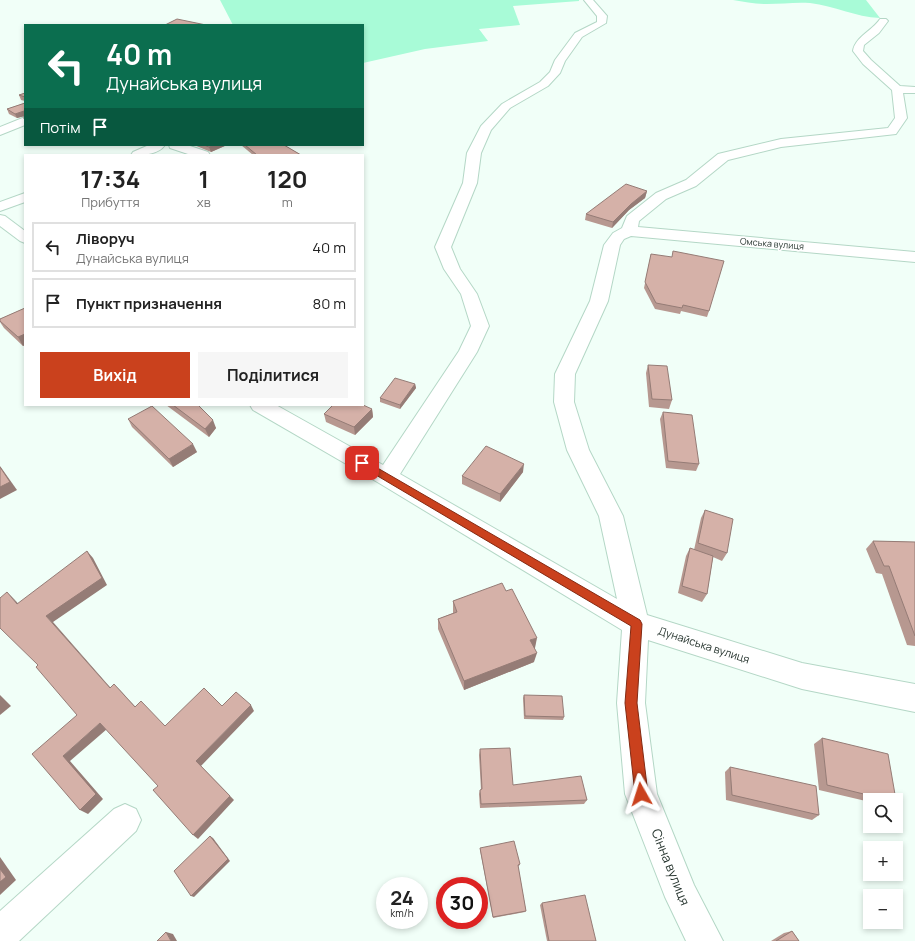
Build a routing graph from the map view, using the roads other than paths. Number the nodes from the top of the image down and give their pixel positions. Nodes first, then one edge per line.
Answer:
1 (588, 0) edge
2 (883, 20) dead end
3 (897, 89) junction
4 (915, 90) edge
5 (24, 121) edge
6 (0, 131) edge
7 (157, 146) edge
8 (178, 146) edge
9 (140, 154) edge
10 (200, 154) edge
11 (24, 197) edge
12 (0, 207) edge
13 (0, 219) edge
14 (629, 231) junction
15 (24, 237) edge
16 (915, 257) edge
17 (262, 406) edge
18 (387, 477) junction
19 (636, 624) junction
20 (915, 698) edge
21 (125, 820) dead end
22 (0, 934) edge
23 (705, 941) edge

1 - 18 street
2 - 3 street
3 - 4 street
3 - 14 street
5 - 6 street
7 - 9 street
8 - 10 street
11 - 12 street
13 - 15 street
14 - 16 street, Омська вулиця
14 - 19 street, Сінна вулиця
17 - 18 street, Дунайська вулиця
18 - 19 street, Дунайська вулиця
19 - 20 street, Дунайська вулиця
19 - 23 street, Сінна вулиця
21 - 22 street

